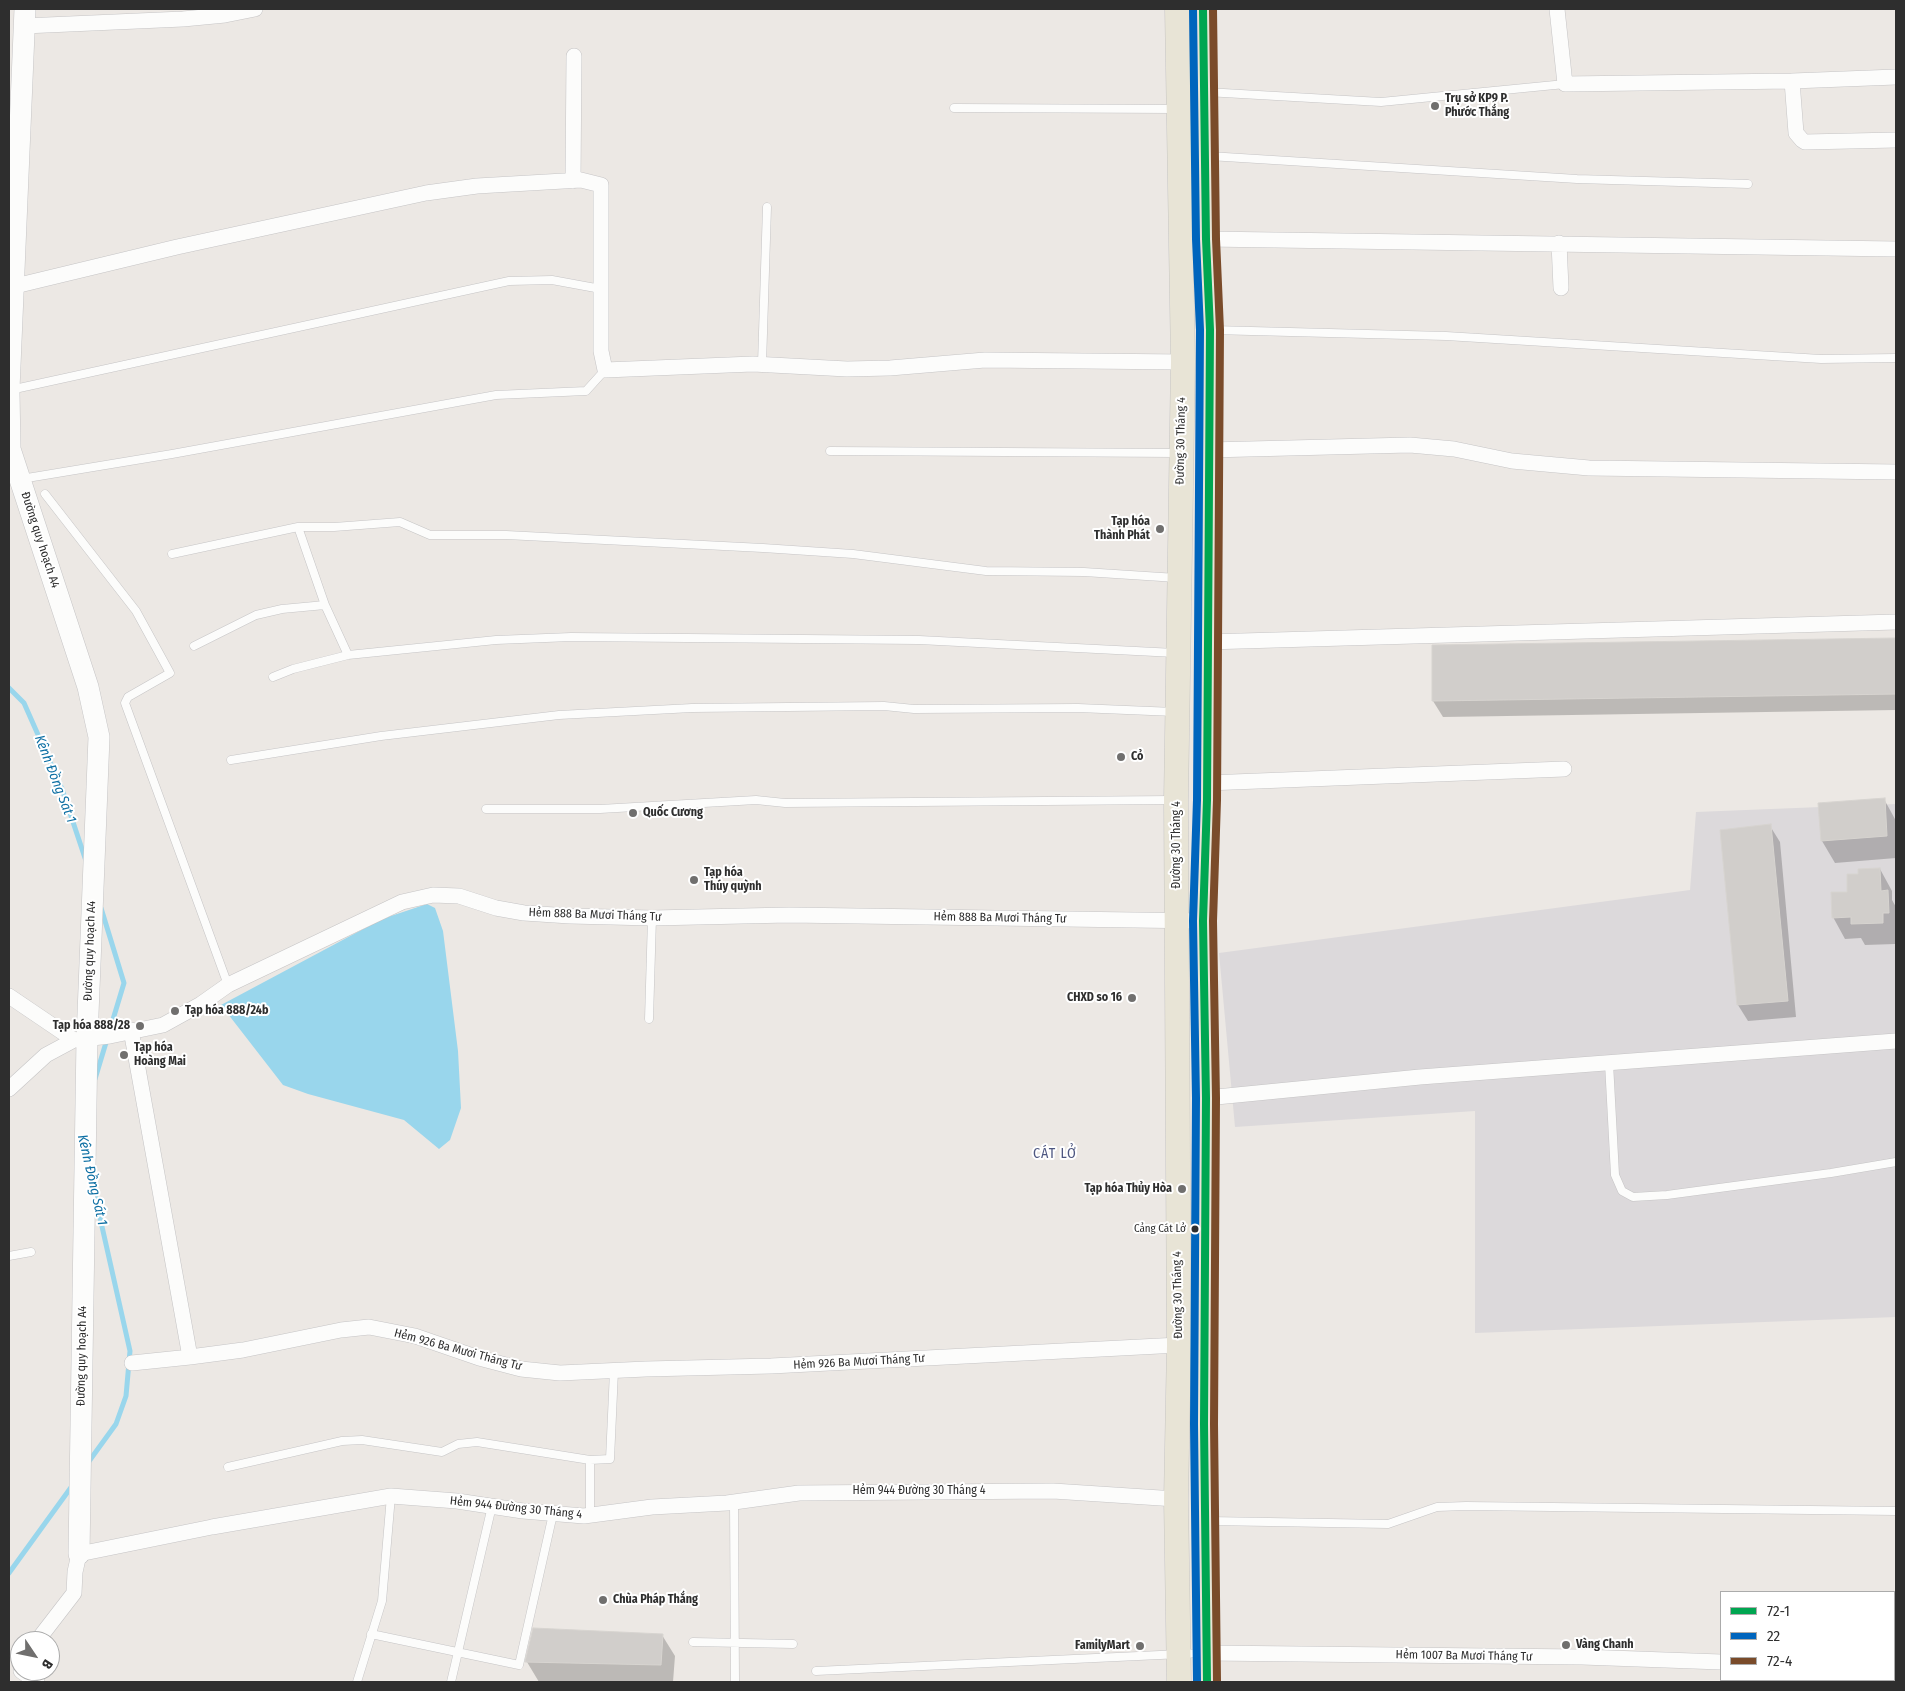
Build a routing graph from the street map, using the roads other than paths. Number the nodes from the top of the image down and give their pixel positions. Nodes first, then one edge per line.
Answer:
1 (255, 9) edge
2 (1177, 9) edge
3 (1203, 9) edge
4 (1557, 9) edge
5 (24, 17) edge
6 (574, 56) dead end
7 (1896, 77) edge
8 (1792, 80) junction
9 (1564, 84) junction
10 (1204, 92) junction
11 (954, 108) dead end
12 (1178, 109) junction
13 (1896, 140) edge
14 (1205, 156) junction
15 (573, 181) junction
16 (1748, 184) dead end
17 (767, 207) dead end
18 (1206, 239) junction
19 (1559, 243) junction
20 (1896, 249) edge
21 (12, 287) junction
22 (1561, 288) dead end
23 (601, 289) junction
24 (1210, 330) junction
25 (1896, 358) edge
26 (1183, 362) junction
27 (762, 364) junction
28 (605, 370) junction
29 (9, 390) edge
30 (1209, 450) junction
31 (830, 451) dead end
32 (1181, 453) junction
33 (1896, 472) edge
34 (19, 479) junction
35 (45, 494) dead end
36 (298, 527) junction
37 (172, 554) dead end
38 (1179, 578) junction
39 (325, 605) junction
40 (1896, 622) edge
41 (1207, 642) junction
42 (194, 646) dead end
43 (1180, 654) junction
44 (348, 655) junction
45 (272, 677) dead end
46 (1179, 712) junction
47 (231, 760) dead end
48 (1564, 769) dead end
49 (1207, 783) junction
50 (1176, 800) junction
51 (486, 810) dead end
52 (652, 918) junction
53 (1177, 921) junction
54 (1203, 921) junction
55 (228, 985) junction
56 (9, 996) edge
57 (650, 1019) dead end
58 (131, 1030) junction
59 (80, 1040) junction
60 (1896, 1041) edge
61 (1609, 1063) junction
62 (9, 1089) edge
63 (1206, 1098) junction
64 (1177, 1100) junction
65 (1896, 1162) edge
66 (31, 1252) dead end
67 (9, 1256) edge
68 (1179, 1345) junction
69 (190, 1357) junction
70 (132, 1363) dead end
71 (614, 1371) junction
72 (590, 1460) junction
73 (228, 1467) dead end
74 (391, 1496) junction
75 (1176, 1499) junction
76 (734, 1502) junction
77 (492, 1506) junction
78 (1896, 1511) edge
79 (552, 1514) junction
80 (590, 1515) junction
81 (1205, 1521) junction
82 (79, 1554) junction
83 (45, 1631) edge
84 (371, 1634) junction
85 (693, 1642) dead end
86 (735, 1642) junction
87 (793, 1644) dead end
88 (457, 1653) junction
89 (1207, 1653) junction
90 (1179, 1654) junction
91 (1720, 1662) edge
92 (816, 1671) dead end
93 (357, 1682) edge
94 (451, 1682) edge
95 (735, 1682) edge
96 (1179, 1682) edge
97 (1206, 1682) edge

1 - 5 street
2 - 12 main road, Đường 30 Tháng 4
3 - 10 main road, Đường 30 Tháng 4
4 - 9 street
5 - 21 street, Đường quy hoạch A4
6 - 15 street
7 - 8 street
8 - 9 street
8 - 13 street
9 - 10 lane
10 - 14 main road, Đường 30 Tháng 4
11 - 12 lane
12 - 26 main road, Đường 30 Tháng 4
14 - 16 lane
14 - 18 main road, Đường 30 Tháng 4
15 - 21 street
15 - 23 street
17 - 27 lane
18 - 19 street
18 - 24 main road, Đường 30 Tháng 4
19 - 20 street
19 - 22 street
21 - 29 street, Đường quy hoạch A4
23 - 28 street
23 - 29 lane
24 - 25 lane
24 - 30 main road, Đường 30 Tháng 4
26 - 27 street
26 - 32 main road, Đường 30 Tháng 4
27 - 28 street
28 - 34 lane
29 - 34 street, Đường quy hoạch A4
30 - 32 main road
30 - 33 street
30 - 41 main road, Đường 30 Tháng 4
31 - 32 lane
32 - 38 main road, Đường 30 Tháng 4
34 - 59 street, Đường quy hoạch A4
35 - 55 lane
36 - 37 lane
36 - 38 lane
36 - 39 lane
38 - 43 main road, Đường 30 Tháng 4
39 - 42 lane
39 - 44 lane
40 - 41 street
41 - 49 main road, Đường 30 Tháng 4
43 - 44 lane
43 - 46 main road, Đường 30 Tháng 4
44 - 45 lane
46 - 47 lane
46 - 50 main road, Đường 30 Tháng 4
48 - 49 street
49 - 54 main road, Đường 30 Tháng 4
50 - 51 lane
50 - 53 main road, Đường 30 Tháng 4
52 - 53 street, Hẻm 888 Ba Mươi Tháng Tư
52 - 55 street, Hẻm 888 Ba Mươi Tháng Tư
52 - 57 lane
53 - 54 street, Hẻm 888 Ba Mươi Tháng Tư
53 - 64 main road, Đường 30 Tháng 4
54 - 63 main road, Đường 30 Tháng 4
55 - 58 street, Hẻm 888 Ba Mươi Tháng Tư
56 - 59 street
58 - 59 street, Hẻm 888 Ba Mươi Tháng Tư
58 - 69 street
59 - 62 street, Hẻm 888 Ba Mươi Tháng Tư
59 - 82 street, Đường quy hoạch A4
60 - 61 street
61 - 63 street
61 - 65 lane
63 - 64 main road
63 - 81 main road, Đường 30 Tháng 4
64 - 68 main road, Đường 30 Tháng 4
66 - 67 lane
68 - 71 street, Hẻm 926 Ba Mươi Tháng Tư
68 - 75 main road, Đường 30 Tháng 4
69 - 70 street, Hẻm 926 Ba Mươi Tháng Tư
69 - 71 street, Hẻm 926 Ba Mươi Tháng Tư
71 - 72 lane
72 - 73 lane
72 - 80 lane
74 - 77 street, Hẻm 944 Đường 30 Tháng 4
74 - 82 street, Hẻm 944 Đường 30 Tháng 4
74 - 84 lane
75 - 76 street, Hẻm 944 Đường 30 Tháng 4
75 - 90 main road, Đường 30 Tháng 4
76 - 80 street, Hẻm 944 Đường 30 Tháng 4
76 - 86 lane
77 - 79 street, Hẻm 944 Đường 30 Tháng 4
77 - 88 lane
78 - 81 lane
79 - 80 street, Hẻm 944 Đường 30 Tháng 4
79 - 88 lane
81 - 89 main road, Đường 30 Tháng 4
82 - 83 street
84 - 88 lane
84 - 93 lane
85 - 86 lane
86 - 87 lane
86 - 95 lane
88 - 94 lane
89 - 90 lane
89 - 91 street, Hẻm 1007 Ba Mươi Tháng Tư
89 - 97 main road, Đường 30 Tháng 4
90 - 92 lane
90 - 96 main road, Đường 30 Tháng 4

